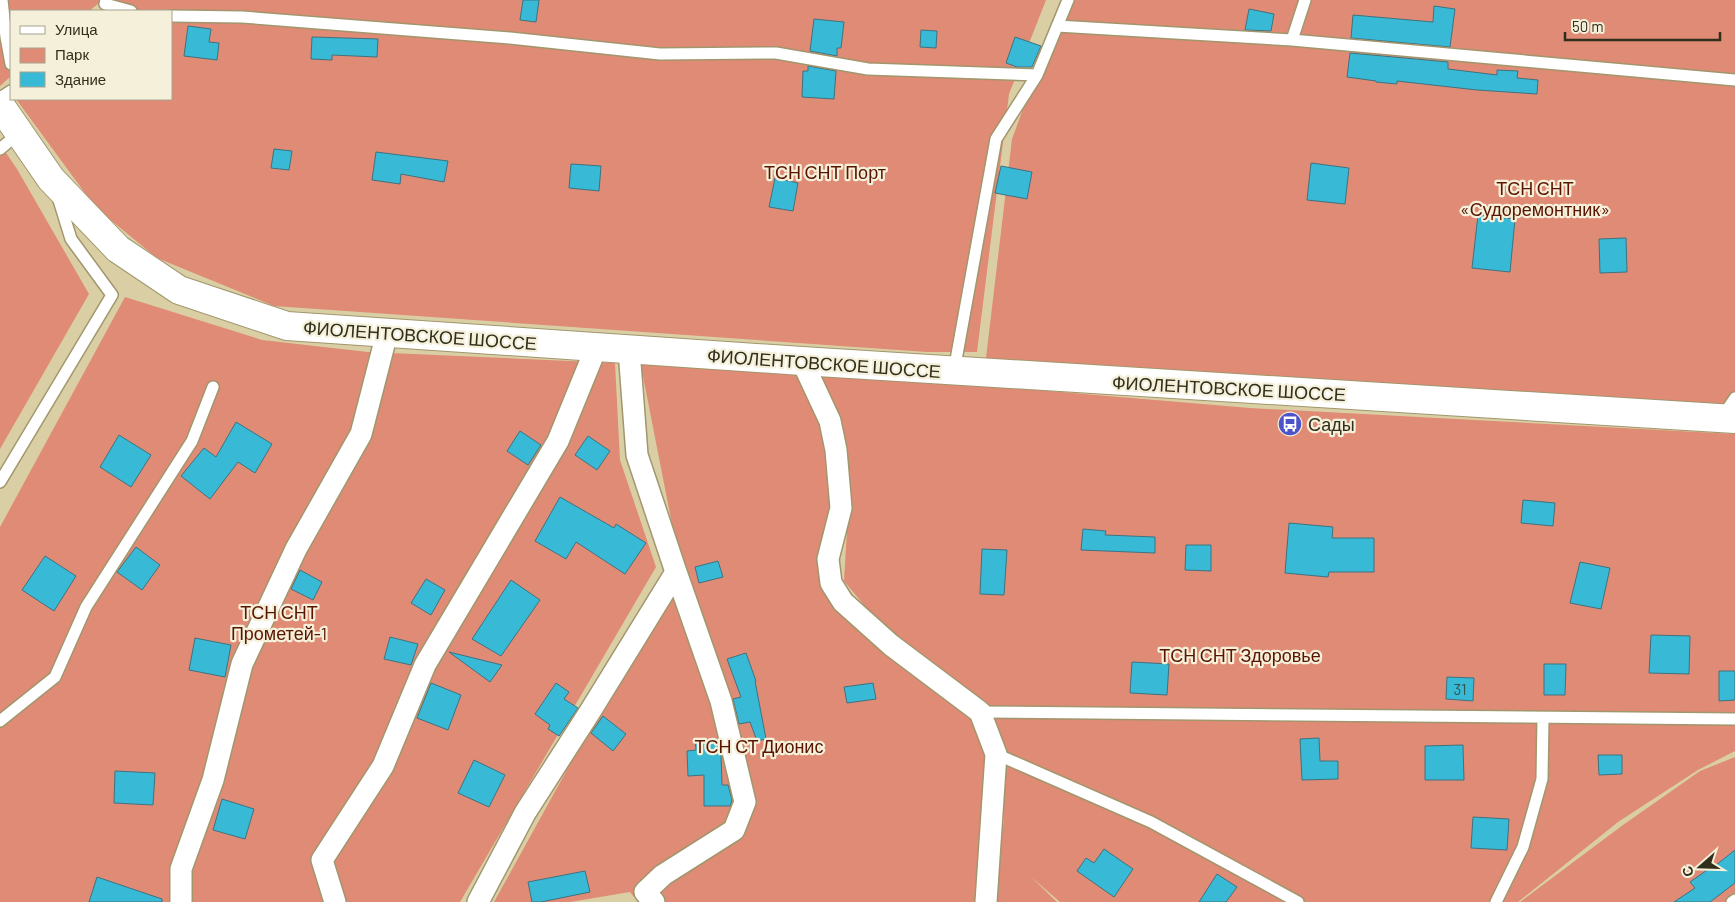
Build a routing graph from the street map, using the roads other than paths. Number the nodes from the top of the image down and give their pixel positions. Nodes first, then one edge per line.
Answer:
1 (2, 0) edge
2 (1068, 0) edge
3 (1305, 0) edge
4 (104, 4) edge
5 (127, 10) edge
6 (172, 16) edge
7 (1056, 26) junction
8 (1292, 40) junction
9 (10, 58) edge
10 (1037, 75) junction
11 (1735, 80) edge
12 (0, 105) edge
13 (10, 141) edge
14 (52, 179) junction
15 (387, 333) junction
16 (596, 348) junction
17 (629, 350) junction
18 (802, 361) junction
19 (954, 371) junction
20 (213, 387) dead end
21 (1730, 412) edge
22 (0, 482) edge
23 (676, 572) junction
24 (980, 712) junction
25 (1543, 718) junction
26 (1735, 719) edge
27 (0, 722) edge
28 (996, 754) junction
29 (181, 902) edge
30 (335, 902) edge
31 (478, 902) edge
32 (654, 902) edge
33 (986, 902) edge
34 (1298, 902) edge
35 (1496, 902) edge

1 - 9 lane
2 - 7 lane
3 - 8 lane
4 - 5 lane
6 - 10 lane
7 - 8 lane
7 - 10 lane
8 - 11 lane
10 - 19 lane
12 - 13 main road, ФИОЛЕНТОВСКОЕ ШОССЕ
13 - 14 main road, ФИОЛЕНТОВСКОЕ ШОССЕ
14 - 15 main road, ФИОЛЕНТОВСКОЕ ШОССЕ
14 - 22 lane
15 - 16 main road, ФИОЛЕНТОВСКОЕ ШОССЕ
15 - 29 street
16 - 17 main road, ФИОЛЕНТОВСКОЕ ШОССЕ
16 - 30 street
17 - 18 main road, ФИОЛЕНТОВСКОЕ ШОССЕ
17 - 23 street
18 - 19 main road, ФИОЛЕНТОВСКОЕ ШОССЕ
18 - 24 street
19 - 21 main road, ФИОЛЕНТОВСКОЕ ШОССЕ
20 - 27 lane
23 - 31 street
23 - 32 street
24 - 25 lane
24 - 28 street
25 - 26 lane
25 - 35 lane
28 - 33 street
28 - 34 lane

